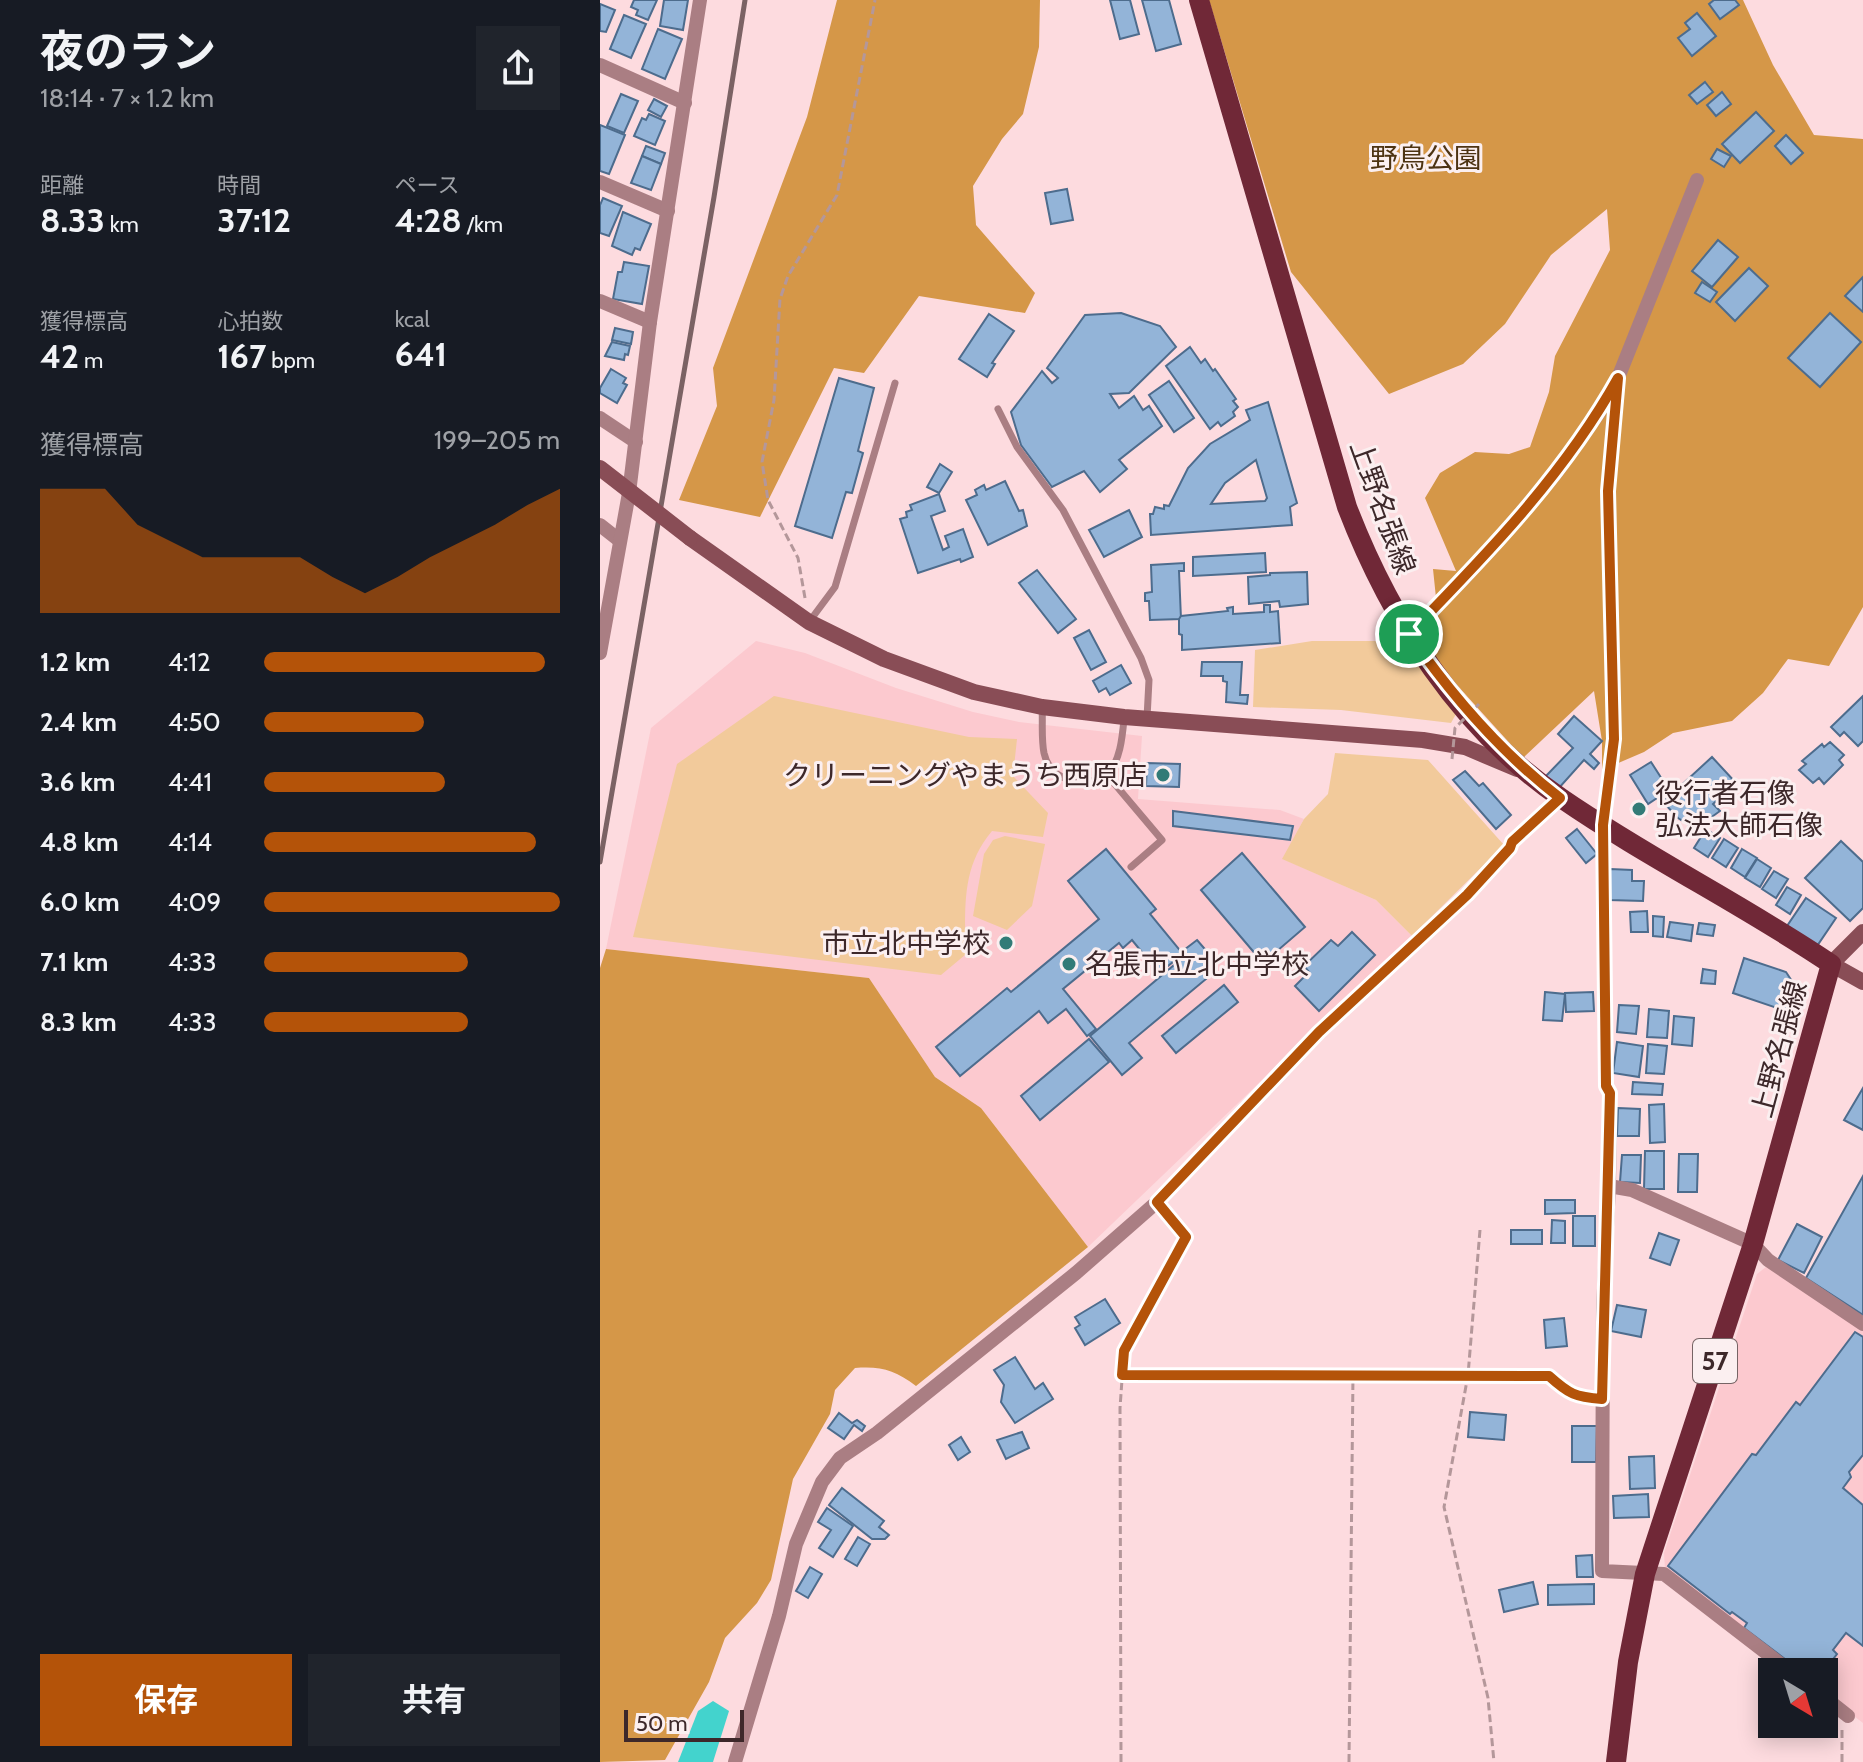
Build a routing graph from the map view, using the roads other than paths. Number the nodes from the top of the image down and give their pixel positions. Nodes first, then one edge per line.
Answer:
1 (700, 0) edge
2 (1199, 0) edge
3 (600, 65) edge
4 (685, 103) junction
5 (1697, 180) dead end
6 (600, 182) edge
7 (668, 211) junction
8 (600, 301) edge
9 (650, 322) junction
10 (895, 383) dead end
11 (998, 409) dead end
12 (600, 418) edge
13 (636, 442) junction
14 (600, 468) edge
15 (600, 525) edge
16 (619, 540) junction
17 (809, 622) junction
18 (1409, 634) junction
19 (601, 645) edge
20 (1042, 707) junction
21 (1124, 717) junction
22 (1147, 718) junction
23 (1108, 776) junction
24 (1532, 776) junction
25 (1560, 798) junction
26 (1603, 825) junction
27 (1131, 867) dead end
28 (1863, 932) edge
29 (1831, 964) junction
30 (1863, 982) edge
31 (1609, 1186) junction
32 (1753, 1244) junction
33 (1863, 1324) edge
34 (1645, 1574) junction
35 (1773, 1658) edge
36 (1838, 1708) edge
37 (1848, 1716) road end
38 (735, 1762) edge
39 (1616, 1762) edge

1 - 4 street
2 - 18 main road, 上野名張線
3 - 4 street
4 - 7 street
5 - 18 street
6 - 7 street
7 - 9 street
8 - 9 street
9 - 13 street
10 - 17 lane
11 - 22 lane
12 - 13 street
13 - 16 street
14 - 17 street, bridge
15 - 16 street
16 - 19 street
17 - 20 street
18 - 24 main road, 上野名張線
20 - 21 street
20 - 23 lane
21 - 22 street
21 - 23 lane
22 - 24 street
23 - 27 lane
24 - 25 main road, 上野名張線
25 - 26 main road, 上野名張線
25 - 38 street
26 - 29 main road, 上野名張線
26 - 31 street
28 - 29 street
29 - 30 street
29 - 32 main road, 上野名張線 / 57
31 - 32 street
31 - 34 street
32 - 33 street
32 - 34 main road, 上野名張線 / 57
34 - 35 street
34 - 39 main road, 上野名張線 / 57
36 - 37 street

